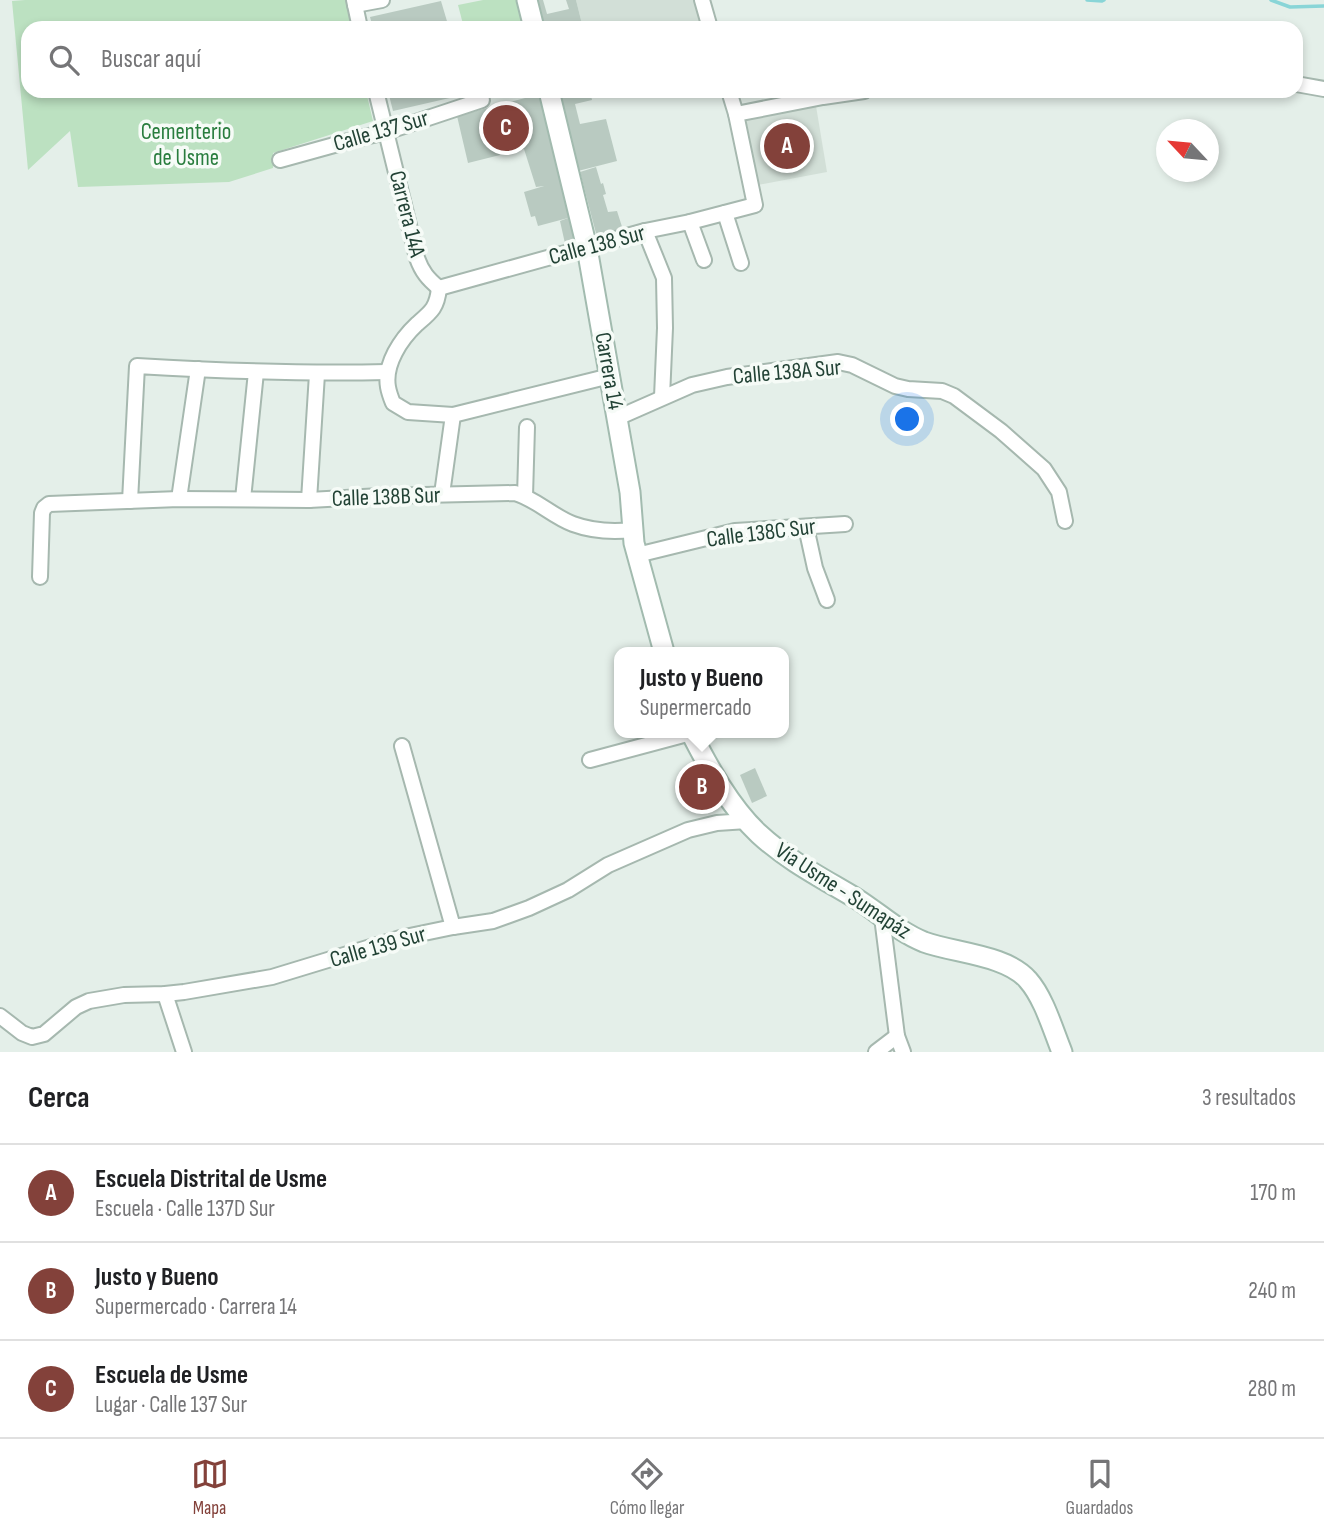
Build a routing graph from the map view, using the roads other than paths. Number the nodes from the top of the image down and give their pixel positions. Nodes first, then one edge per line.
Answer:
1 (382, 0) edge
2 (527, 0) edge
3 (702, 0) edge
4 (354, 2) edge
5 (358, 21) edge
6 (532, 21) edge
7 (708, 21) edge
8 (1303, 85) edge
9 (1324, 89) edge
10 (378, 98) edge
11 (555, 98) edge
12 (731, 98) edge
13 (818, 98) edge
14 (482, 100) dead end
15 (736, 114) junction
16 (386, 132) junction
17 (280, 160) dead end
18 (725, 213) junction
19 (690, 222) junction
20 (645, 231) junction
21 (587, 248) junction
22 (704, 260) dead end
23 (741, 263) dead end
24 (439, 288) junction
25 (198, 369) junction
26 (256, 372) junction
27 (387, 372) junction
28 (317, 373) junction
29 (610, 376) junction
30 (662, 397) junction
31 (453, 415) junction
32 (617, 418) junction
33 (527, 426) dead end
34 (442, 494) junction
35 (525, 496) junction
36 (179, 499) junction
37 (243, 499) junction
38 (309, 500) junction
39 (131, 501) junction
40 (1065, 521) dead end
41 (845, 524) dead end
42 (806, 527) junction
43 (632, 530) junction
44 (636, 555) junction
45 (40, 577) dead end
46 (827, 600) dead end
47 (662, 647) edge
48 (672, 738) edge
49 (694, 738) edge
50 (402, 746) dead end
51 (590, 760) dead end
52 (747, 821) junction
53 (882, 917) junction
54 (453, 927) junction
55 (165, 994) junction
56 (3, 1019) edge
57 (897, 1036) junction
58 (184, 1052) edge
59 (876, 1052) edge
60 (903, 1052) edge
61 (1062, 1052) edge

1 - 4 street
2 - 6 street
3 - 7 street
4 - 5 street
8 - 9 street
10 - 16 street, Carrera 14A
11 - 21 street, Carrera 14
12 - 15 street
13 - 15 street
14 - 16 street, Calle 137 Sur
15 - 18 street, Calle 138 Sur
16 - 17 street, Calle 137 Sur
16 - 24 street, Carrera 14A
18 - 19 street, Calle 138 Sur
18 - 23 street
19 - 20 street, Calle 138 Sur
19 - 22 street
20 - 21 street, Calle 138 Sur
20 - 30 street
21 - 24 street, Calle 138 Sur
21 - 29 street, Carrera 14
24 - 27 street
25 - 26 street
25 - 36 street
25 - 39 street
26 - 28 street
26 - 37 street
27 - 28 street
27 - 31 street
28 - 38 street
29 - 31 street
29 - 32 street, Carrera 14
30 - 32 street, Calle 138A Sur
30 - 40 street, Calle 138A Sur
31 - 34 street
32 - 43 street, Carrera 14
33 - 35 street
34 - 35 street, Calle 138B Sur
34 - 38 street, Calle 138B Sur
35 - 43 street, Calle 138B Sur
36 - 37 street, Calle 138B Sur
36 - 39 street, Calle 138B Sur
37 - 38 street, Calle 138B Sur
39 - 45 street, Calle 138B Sur
41 - 42 street, Calle 138C Sur
42 - 44 street, Calle 138C Sur
42 - 46 street
43 - 44 street, Carrera 14
44 - 47 street, Carrera 14
48 - 51 street
49 - 52 street
50 - 54 street
52 - 53 street, Vía Usme - Sumapáz
52 - 54 street, Calle 139 Sur
53 - 57 street
53 - 61 street, Vía Usme - Sumapáz
54 - 55 street, Calle 139 Sur
55 - 56 street, Calle 139 Sur
55 - 58 street
57 - 59 street
57 - 60 street

